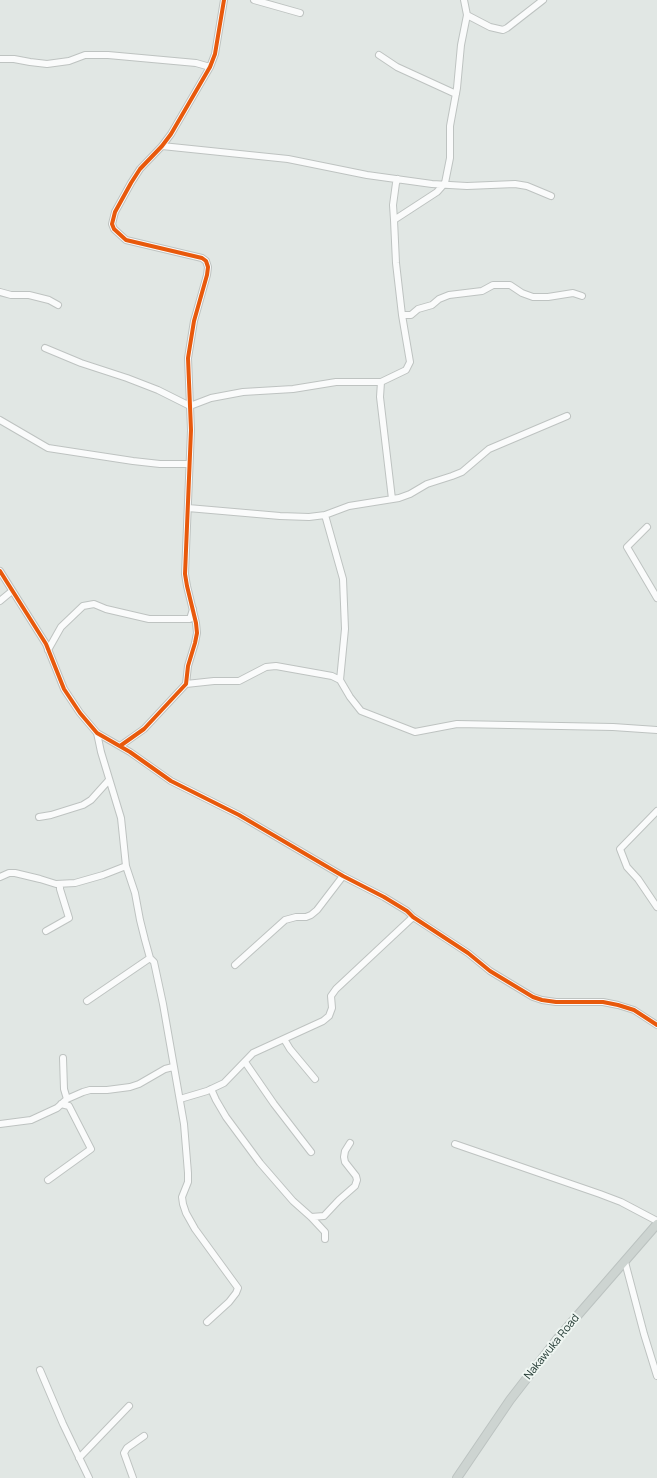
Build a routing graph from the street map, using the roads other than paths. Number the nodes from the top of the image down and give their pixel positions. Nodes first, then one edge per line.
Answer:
1 (224, 0) edge
2 (254, 0) edge
3 (464, 0) edge
4 (543, 0) edge
5 (300, 13) dead end
6 (467, 15) junction
7 (379, 55) dead end
8 (0, 59) edge
9 (210, 67) junction
10 (456, 94) junction
11 (162, 146) junction
12 (398, 179) junction
13 (445, 184) junction
14 (551, 196) dead end
15 (394, 220) junction
16 (0, 292) edge
17 (582, 296) dead end
18 (58, 305) dead end
19 (402, 315) junction
20 (45, 348) dead end
21 (381, 382) junction
22 (190, 406) junction
23 (567, 416) dead end
24 (0, 420) edge
25 (189, 464) junction
26 (392, 499) junction
27 (188, 508) junction
28 (325, 515) junction
29 (647, 527) dead end
30 (0, 571) edge
31 (12, 591) junction
32 (657, 598) edge
33 (0, 601) edge
34 (193, 609) junction
35 (48, 650) junction
36 (340, 680) junction
37 (186, 684) junction
38 (657, 730) edge
39 (97, 734) junction
40 (111, 742) junction
41 (120, 746) junction
42 (101, 752) junction
43 (109, 780) junction
44 (657, 811) edge
45 (39, 816) dead end
46 (126, 866) junction
47 (343, 876) junction
48 (0, 878) edge
49 (60, 884) junction
50 (657, 907) edge
51 (413, 918) junction
52 (46, 931) dead end
53 (150, 958) junction
54 (235, 964) dead end
55 (87, 1001) dead end
56 (657, 1024) edge
57 (284, 1039) junction
58 (63, 1058) dead end
59 (244, 1062) junction
60 (174, 1067) junction
61 (315, 1079) dead end
62 (211, 1089) junction
63 (67, 1099) junction
64 (180, 1099) junction
65 (61, 1104) junction
66 (0, 1124) edge
67 (350, 1143) dead end
68 (455, 1144) dead end
69 (311, 1152) dead end
70 (48, 1180) dead end
71 (311, 1217) junction
72 (657, 1223) edge
73 (325, 1239) dead end
74 (625, 1262) junction
75 (207, 1322) dead end
76 (40, 1370) dead end
77 (657, 1376) edge
78 (129, 1406) dead end
79 (144, 1436) dead end
80 (79, 1458) junction
81 (89, 1478) edge
82 (133, 1478) edge
83 (457, 1478) edge

1 - 9 street
2 - 5 street
3 - 6 street
4 - 6 street
6 - 10 street
7 - 10 street
8 - 9 street
9 - 11 street
10 - 13 street
11 - 12 street
11 - 22 street
12 - 13 street
12 - 15 street
13 - 14 street
13 - 15 street
15 - 19 street
16 - 18 street
17 - 19 street
19 - 21 street
20 - 22 street
21 - 22 street
21 - 26 street
22 - 25 street
23 - 26 street
24 - 25 street
25 - 27 street
26 - 28 street
27 - 28 street
27 - 34 street
28 - 36 street
29 - 32 street
30 - 31 street
31 - 33 street
31 - 35 street
34 - 35 street
34 - 37 street
35 - 39 street
36 - 37 street
36 - 38 street
37 - 41 street
39 - 40 street
39 - 42 street
40 - 41 street
40 - 42 street
41 - 47 street
42 - 43 street
43 - 45 street
43 - 46 street
44 - 50 street
46 - 49 street
46 - 53 street
47 - 51 street
47 - 54 street
48 - 49 street
49 - 52 street
51 - 56 street
51 - 57 street
53 - 55 street
53 - 60 street
57 - 59 street
57 - 61 street
58 - 63 street
59 - 62 street
59 - 69 street
60 - 63 street
60 - 64 street
62 - 64 street
62 - 71 street
63 - 65 street
64 - 75 street
65 - 66 street
65 - 70 street
67 - 71 street
68 - 72 street
71 - 73 street
72 - 74 main road, Nakawuka Road
74 - 77 street
74 - 83 main road, Nakawuka Road
76 - 80 street
78 - 80 street
79 - 82 street
80 - 81 street

